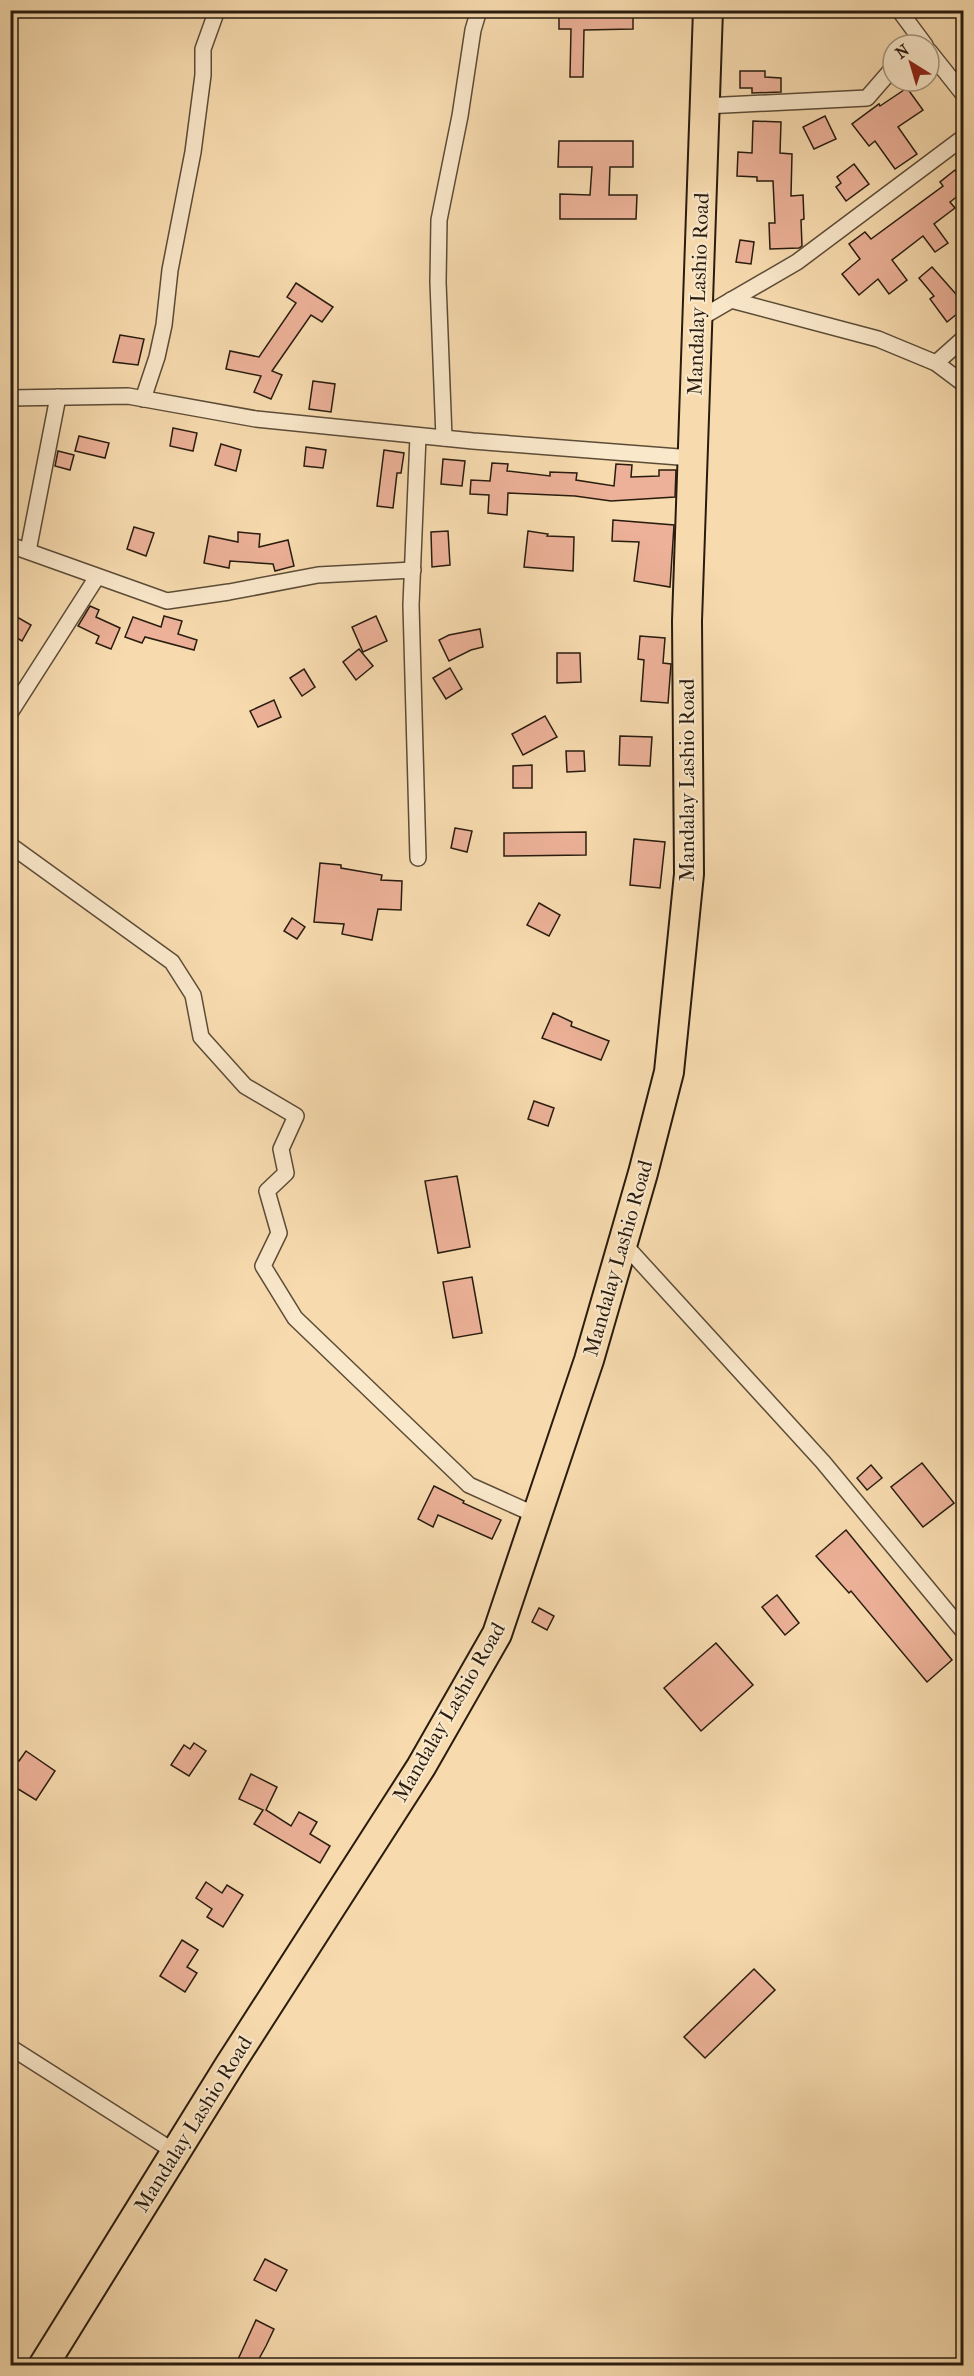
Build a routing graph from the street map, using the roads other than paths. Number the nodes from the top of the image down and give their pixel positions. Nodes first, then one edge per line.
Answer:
1 (217, 10) edge
2 (479, 10) edge
3 (708, 10) edge
4 (899, 10) edge
5 (913, 33) edge
6 (941, 67) edge
7 (881, 82) edge
8 (963, 95) edge
9 (705, 106) junction
10 (963, 137) edge
11 (730, 300) junction
12 (697, 320) junction
13 (963, 338) edge
14 (936, 363) junction
15 (963, 384) edge
16 (58, 397) junction
17 (10, 398) edge
18 (143, 399) junction
19 (418, 435) junction
20 (444, 438) junction
21 (692, 459) junction
22 (10, 544) edge
23 (28, 551) junction
24 (413, 570) junction
25 (97, 577) junction
26 (10, 714) edge
27 (10, 845) edge
28 (418, 858) dead end
29 (623, 1243) junction
30 (538, 1516) junction
31 (963, 1632) edge
32 (10, 2047) edge
33 (175, 2152) junction
34 (43, 2366) edge

1 - 18 street
2 - 20 street
3 - 9 highway, Mandalay Lashio Road
4 - 5 street
6 - 8 street
7 - 9 street
9 - 12 highway, Mandalay Lashio Road
10 - 11 street
11 - 12 street
11 - 14 street
12 - 21 highway, Mandalay Lashio Road
13 - 14 street
14 - 15 street
16 - 17 street
16 - 18 street
16 - 23 street
18 - 19 street
19 - 20 street
19 - 24 street
20 - 21 street
21 - 29 highway, Mandalay Lashio Road
22 - 23 street
23 - 25 street
24 - 25 street
24 - 28 street
25 - 26 street
27 - 30 street
29 - 30 highway, Mandalay Lashio Road
29 - 31 street
30 - 33 highway, Mandalay Lashio Road
32 - 33 street
33 - 34 highway, Mandalay Lashio Road

